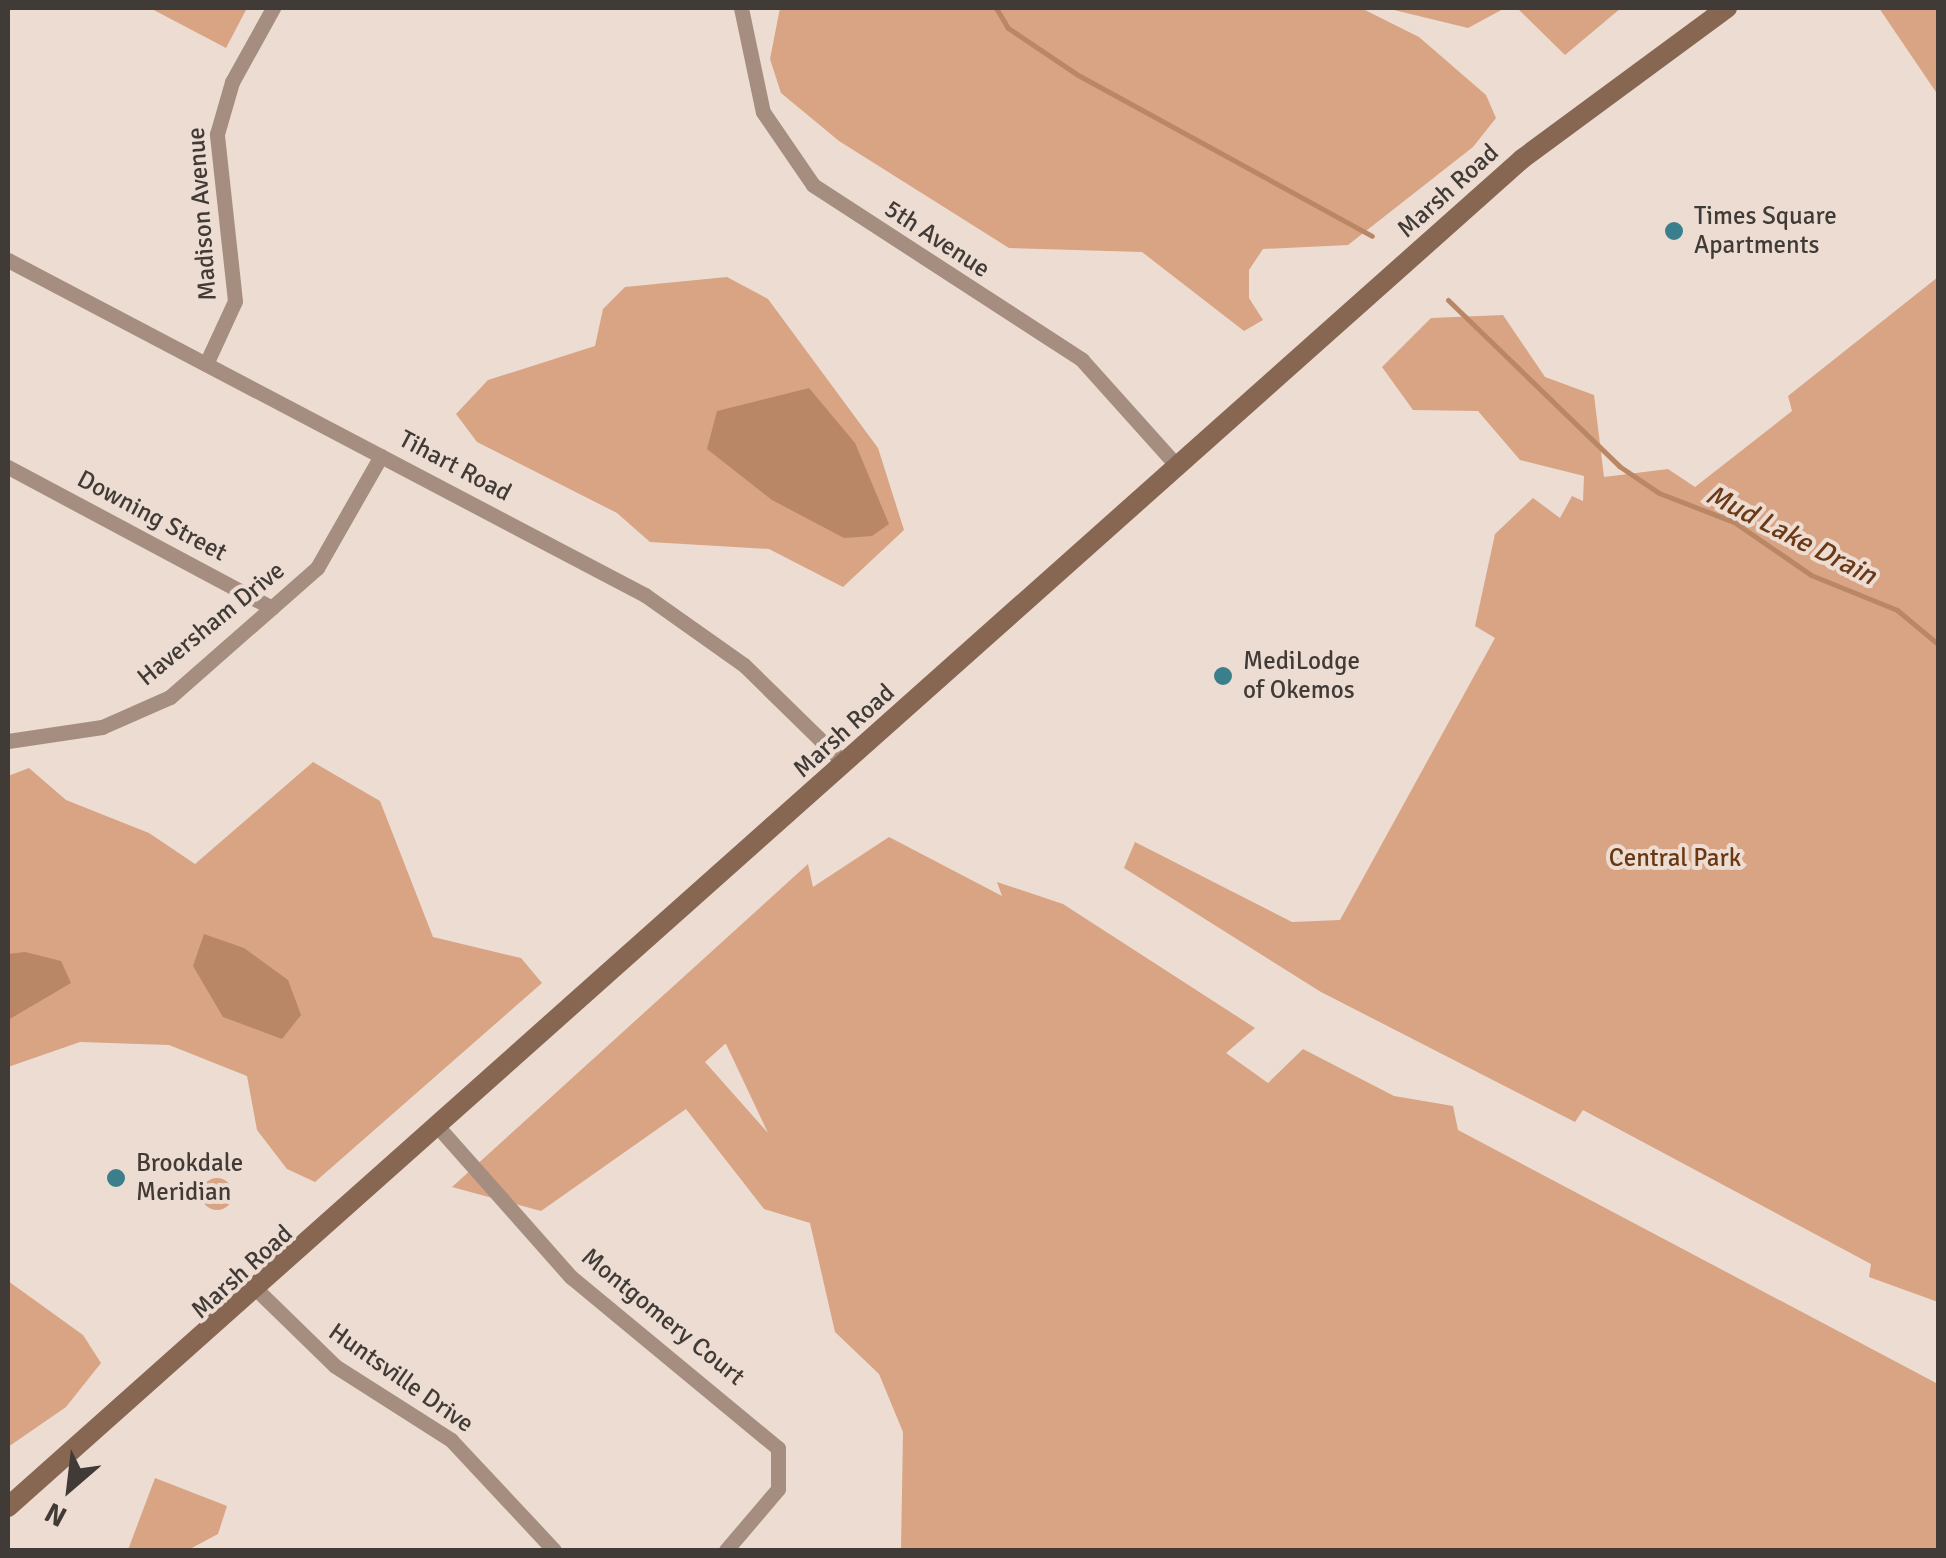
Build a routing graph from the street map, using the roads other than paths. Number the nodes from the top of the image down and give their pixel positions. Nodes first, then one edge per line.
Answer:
1 (273, 8) edge
2 (741, 8) edge
3 (1719, 10) edge
4 (8, 260) edge
5 (206, 364) junction
6 (382, 456) junction
7 (1177, 466) junction
8 (8, 467) edge
9 (272, 608) junction
10 (8, 741) edge
11 (845, 764) junction
12 (439, 1128) junction
13 (258, 1291) junction
14 (8, 1507) edge
15 (554, 1550) edge
16 (726, 1550) edge

1 - 5 street, Madison Avenue
2 - 7 street, 5th Avenue
3 - 7 main road, Marsh Road
4 - 5 street, Tihart Road
5 - 6 street, Tihart Road
6 - 9 street, Haversham Drive
6 - 11 street, Tihart Road
7 - 11 main road, Marsh Road
8 - 9 street, Downing Street
9 - 10 street, Haversham Drive
11 - 12 main road, Marsh Road
12 - 13 main road, Marsh Road
12 - 16 street, Montgomery Court
13 - 14 main road, Marsh Road
13 - 15 street, Huntsville Drive

